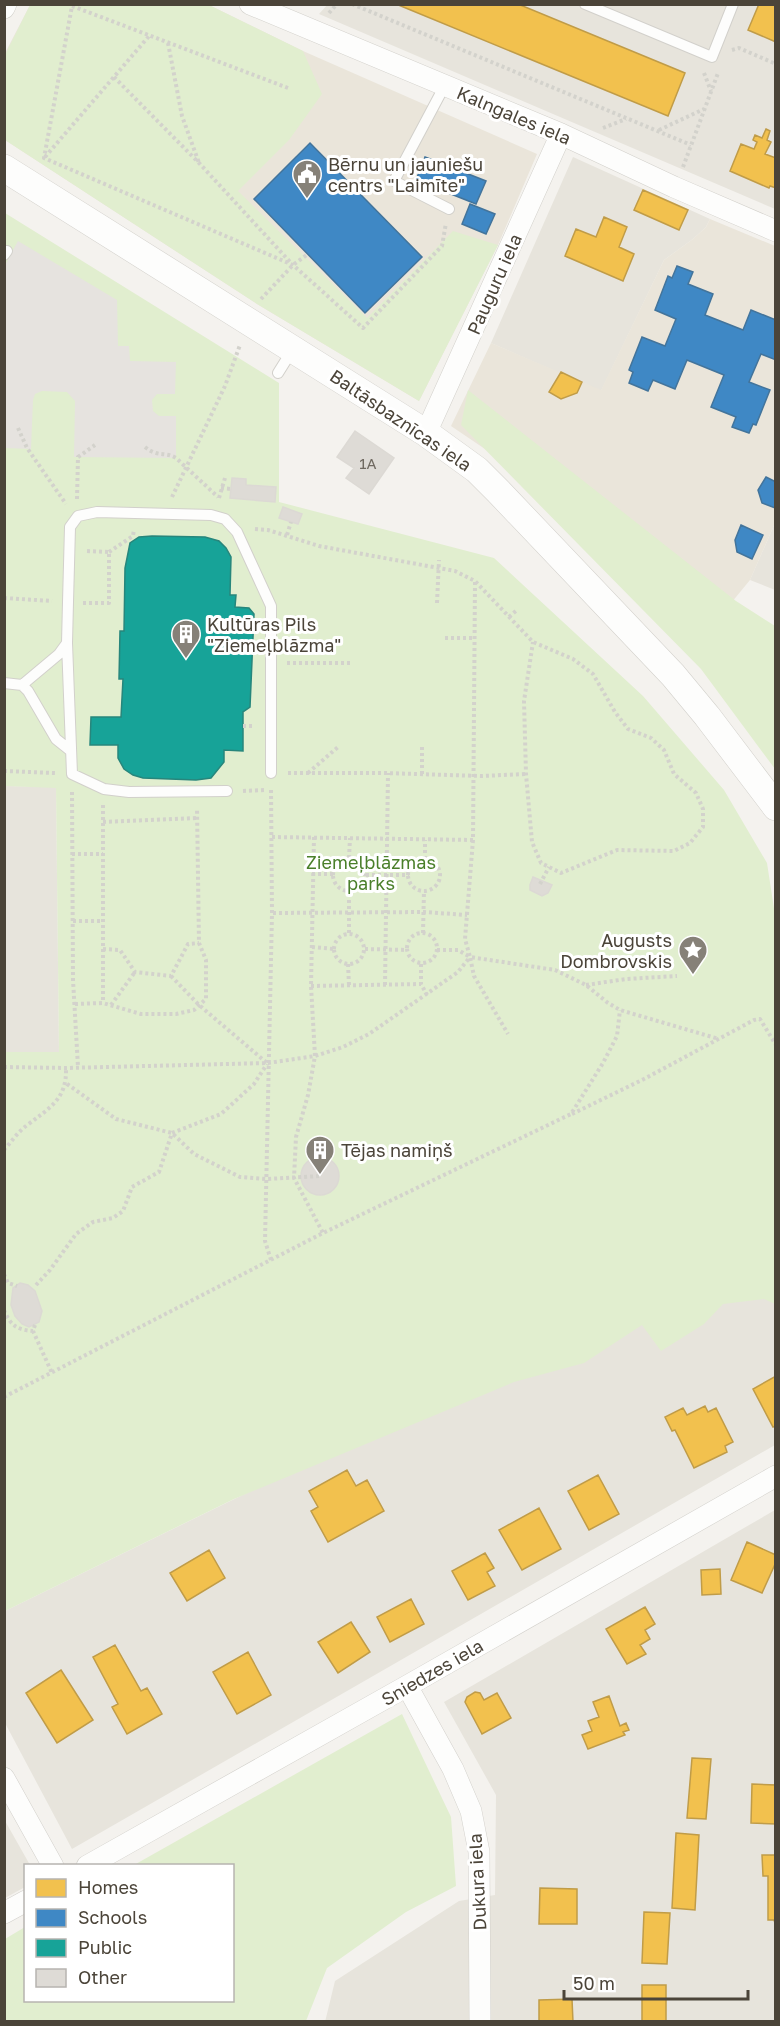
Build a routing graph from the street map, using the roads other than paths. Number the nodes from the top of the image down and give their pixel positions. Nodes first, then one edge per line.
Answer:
1 (250, 4) edge
2 (585, 4) edge
3 (733, 4) edge
4 (445, 85) junction
5 (561, 134) junction
6 (4, 168) edge
7 (449, 209) road end
8 (776, 231) edge
9 (293, 349) junction
10 (278, 373) dead end
11 (426, 433) junction
12 (67, 643) junction
13 (4, 683) edge
14 (22, 685) junction
15 (71, 751) junction
16 (271, 773) road end
17 (227, 791) road end
18 (776, 807) edge
19 (776, 1476) edge
20 (407, 1686) junction
21 (4, 1778) edge
22 (52, 1864) edge
23 (91, 1864) edge
24 (24, 1902) edge
25 (4, 1913) edge
26 (480, 2022) edge

1 - 4 street, Kalngales iela
2 - 3 lane
4 - 5 street, Kalngales iela
4 - 7 lane
5 - 8 street, Kalngales iela
5 - 11 street, Pauguru iela
6 - 9 street, Baltāsbaznīcas iela
9 - 10 lane
9 - 11 street, Baltāsbaznīcas iela
11 - 18 street, Baltāsbaznīcas iela
12 - 14 lane
12 - 15 lane
12 - 16 lane
13 - 14 lane
14 - 15 lane
15 - 17 lane
19 - 20 street, Sniedzes iela
20 - 23 street, Sniedzes iela
20 - 26 street, Dukura iela
21 - 22 street
24 - 25 street

